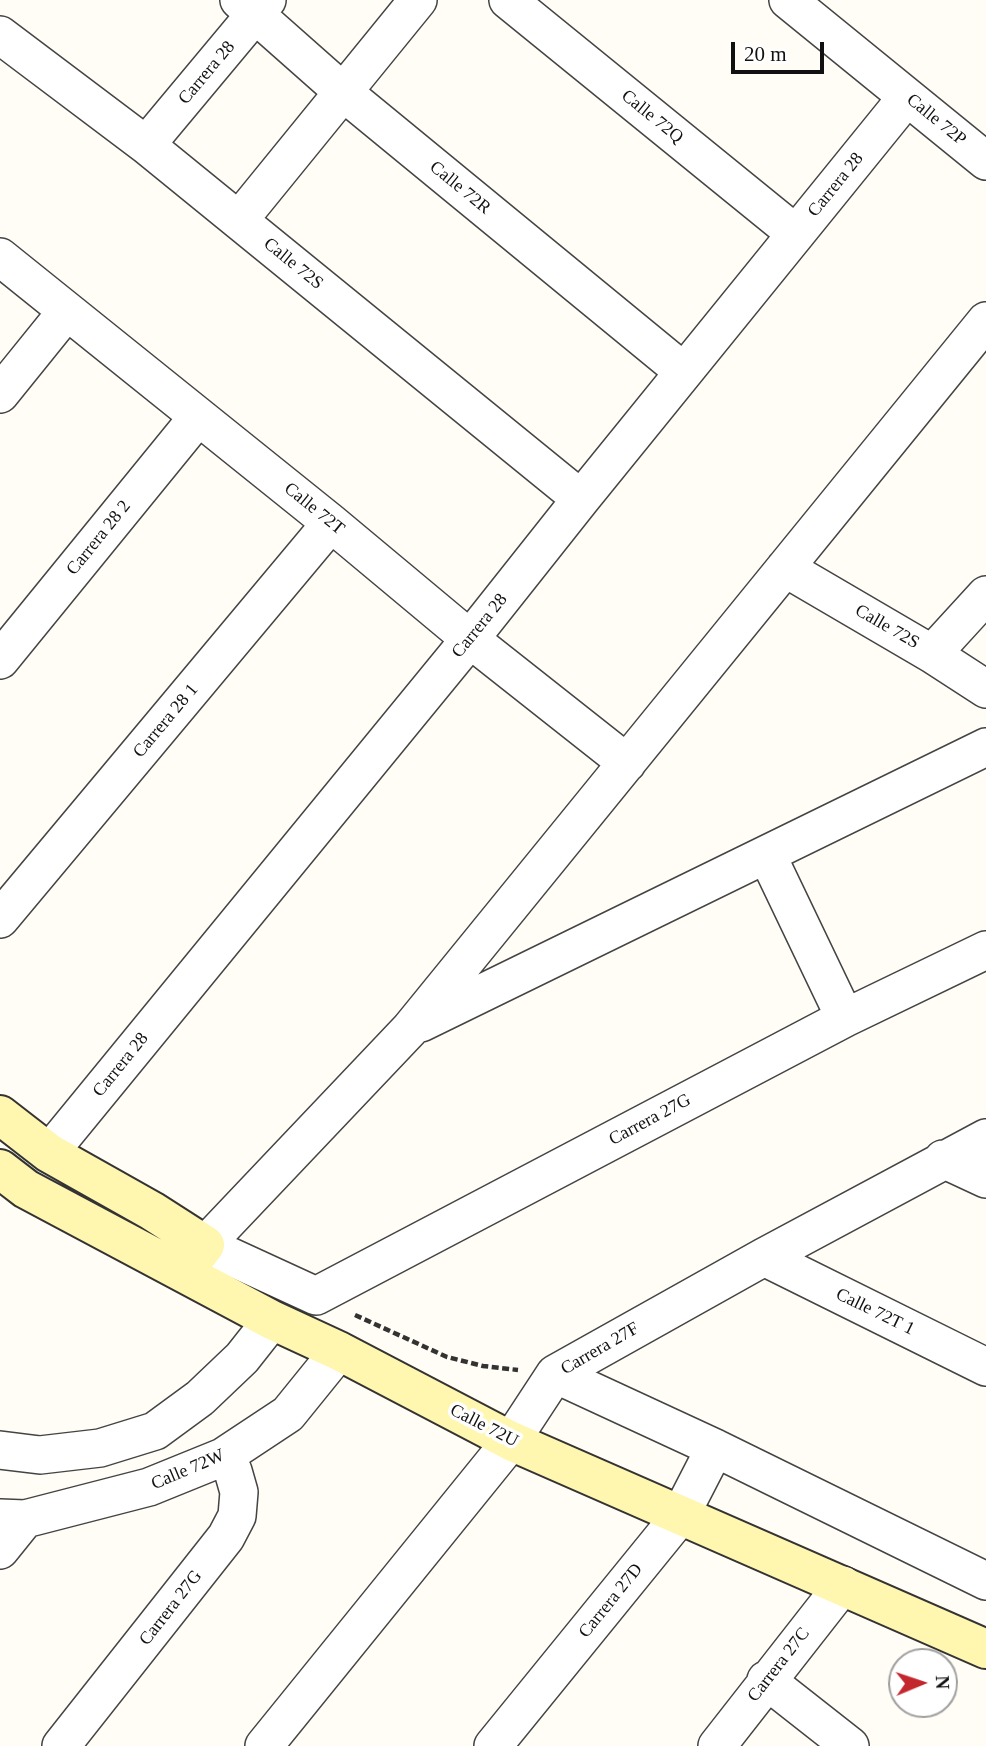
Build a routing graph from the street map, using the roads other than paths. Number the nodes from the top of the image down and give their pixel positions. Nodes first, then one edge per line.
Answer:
1 (418, 0) edge
2 (508, 0) edge
3 (788, 0) edge
4 (254, 5) edge
5 (1, 37) edge
6 (344, 92) junction
7 (907, 97) junction
8 (146, 145) junction
9 (986, 161) edge
10 (239, 220) junction
11 (796, 234) junction
12 (0, 257) edge
13 (67, 311) junction
14 (986, 321) edge
15 (684, 372) junction
16 (0, 394) edge
17 (198, 417) junction
18 (581, 499) junction
19 (331, 523) junction
20 (785, 568) junction
21 (986, 595) edge
22 (470, 639) junction
23 (932, 654) junction
24 (0, 660) edge
25 (986, 690) edge
26 (986, 747) edge
27 (627, 763) junction
28 (767, 855) junction
29 (0, 919) edge
30 (986, 950) edge
31 (845, 1018) junction
32 (410, 1029) junction
33 (0, 1115) edge
34 (986, 1138) edge
35 (49, 1153) junction
36 (943, 1159) junction
37 (0, 1169) edge
38 (986, 1179) edge
39 (764, 1257) junction
40 (195, 1259) junction
41 (272, 1320) junction
42 (339, 1351) junction
43 (986, 1367) edge
44 (555, 1374) junction
45 (511, 1441) junction
46 (715, 1448) junction
47 (0, 1450) edge
48 (223, 1457) junction
49 (680, 1516) junction
50 (12, 1519) edge
51 (0, 1550) edge
52 (986, 1580) edge
53 (843, 1585) junction
54 (986, 1648) edge
55 (766, 1680) junction
56 (61, 1746) edge
57 (264, 1746) edge
58 (493, 1746) edge
59 (717, 1746) edge
60 (850, 1746) edge

1 - 6 street
2 - 11 street, Calle 72Q
3 - 7 street, Calle 72P
4 - 6 street, Calle 72R
4 - 8 street, Carrera 28
5 - 8 street, Calle 72S
6 - 10 street
6 - 15 street, Calle 72R
7 - 9 street, Calle 72P
7 - 11 street, Carrera 28
8 - 10 street, Calle 72S
10 - 18 street, Calle 72S
11 - 15 street, Carrera 28
12 - 13 street, Calle 72T
13 - 16 street
13 - 17 street, Calle 72T
14 - 20 street
15 - 18 street, Carrera 28
17 - 19 street, Calle 72T
17 - 24 street, Carrera 28 2
18 - 22 street, Carrera 28
19 - 22 street, Calle 72T
19 - 29 street, Carrera 28 1
20 - 23 street, Calle 72S
20 - 27 street
21 - 23 street
22 - 27 street, Calle 72T
22 - 35 street, Carrera 28
23 - 25 street, Calle 72S
26 - 28 street
27 - 32 street
28 - 31 street
28 - 32 street
30 - 31 street, Carrera 27G
31 - 40 street, Carrera 27G
32 - 40 street
33 - 35 street, Calle 72U
34 - 36 street, Carrera 27F
35 - 40 street, Calle 72U
36 - 38 street
36 - 39 street, Carrera 27F
37 - 40 street, Calle 72U
39 - 43 street, Calle 72T 1
39 - 44 street, Carrera 27F
40 - 41 street, Calle 72U
41 - 42 street, Calle 72U
41 - 47 street
42 - 45 street, Calle 72U
42 - 48 street, Calle 72W
44 - 45 street, Carrera 27F
44 - 46 street
45 - 49 street, Calle 72U
45 - 57 street, Carrera 27F
46 - 49 street, Carrera 27D
46 - 52 street
48 - 50 street, Calle 72W
48 - 56 street, Carrera 27G
49 - 53 street, Calle 72U
49 - 58 street, Carrera 27D
50 - 51 street
53 - 54 street, Calle 72U
53 - 55 street, Carrera 27C
55 - 59 street, Carrera 27C
55 - 60 street

